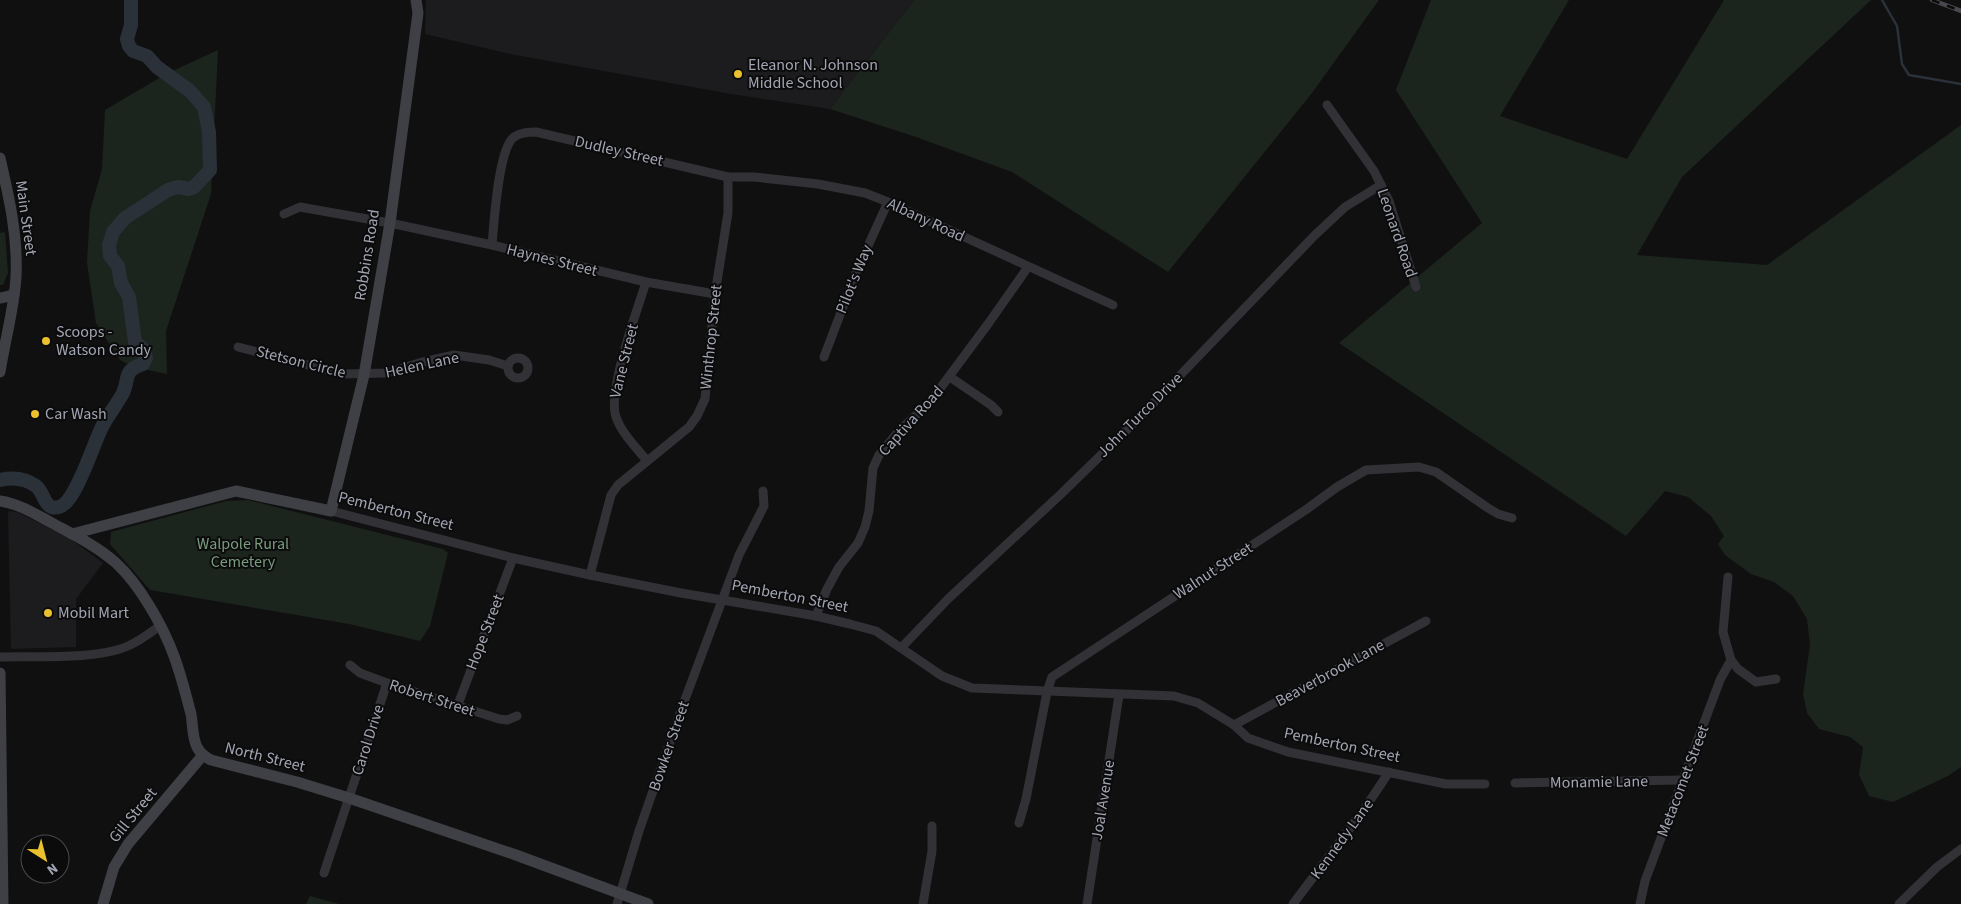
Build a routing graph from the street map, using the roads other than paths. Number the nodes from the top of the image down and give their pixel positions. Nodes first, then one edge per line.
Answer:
1 (416, 0) edge
2 (1326, 105) dead end
3 (0, 158) edge
4 (728, 177) junction
5 (1381, 185) junction
6 (888, 202) junction
7 (284, 214) dead end
8 (390, 222) junction
9 (492, 245) junction
10 (1028, 267) junction
11 (646, 282) junction
12 (1416, 286) dead end
13 (715, 294) junction
14 (14, 295) junction
15 (0, 298) edge
16 (0, 305) edge
17 (1113, 305) dead end
18 (11, 313) junction
19 (238, 347) dead end
20 (824, 357) dead end
21 (508, 366) dead end
22 (0, 372) edge
23 (364, 375) junction
24 (950, 377) junction
25 (998, 412) dead end
26 (647, 461) junction
27 (763, 491) dead end
28 (0, 501) edge
29 (331, 511) junction
30 (1512, 518) dead end
31 (72, 534) junction
32 (513, 558) junction
33 (590, 575) junction
34 (1728, 577) dead end
35 (723, 600) junction
36 (816, 616) junction
37 (1426, 621) dead end
38 (161, 625) junction
39 (901, 648) junction
40 (0, 657) edge
41 (1731, 660) junction
42 (350, 665) dead end
43 (0, 673) edge
44 (1776, 679) dead end
45 (387, 683) junction
46 (1047, 692) junction
47 (1119, 695) junction
48 (457, 706) junction
49 (517, 716) dead end
50 (1234, 726) junction
51 (203, 755) junction
52 (1389, 772) junction
53 (1683, 780) junction
54 (1515, 783) dead end
55 (1485, 784) dead end
56 (349, 798) junction
57 (1019, 824) dead end
58 (932, 826) dead end
59 (1961, 849) edge
60 (324, 873) dead end
61 (618, 898) edge
62 (3, 904) edge
63 (103, 904) edge
64 (648, 904) edge
65 (923, 904) edge
66 (1087, 904) edge
67 (1293, 904) edge
68 (1640, 904) edge
69 (1899, 904) edge

1 - 8 street, Robbins Road
2 - 5 street, Leonard Road
3 - 14 street, Main Street
4 - 6 street, Albany Road
4 - 9 street, Dudley Street
4 - 13 street, Winthrop Street
5 - 12 street, Leonard Road
5 - 39 street, John Turco Drive
6 - 10 street, Albany Road
6 - 20 street, Pilot's Way
7 - 8 street, Haynes Street
8 - 9 street, Haynes Street
8 - 23 street, Robbins Road
9 - 11 street, Haynes Street
10 - 17 street, Albany Road
10 - 24 street, Captiva Road
11 - 13 street, Haynes Street
11 - 26 street, Vane Street
13 - 26 street, Winthrop Street
14 - 15 street
14 - 18 street, Main Street
16 - 18 street
18 - 22 street, Main Street
19 - 23 street, Stetson Circle
21 - 23 street, Helen Lane
23 - 29 street, Robbins Road
24 - 25 street
24 - 36 street, Captiva Road
26 - 33 street, Winthrop Street
27 - 35 street, Bowker Street
28 - 31 street, North Street
29 - 31 street, Pemberton Street
29 - 32 street, Pemberton Street
30 - 46 street, Walnut Street
31 - 38 street, North Street
32 - 33 street, Pemberton Street
32 - 48 street, Hope Street
33 - 35 street, Pemberton Street
34 - 41 street
35 - 36 street, Pemberton Street
35 - 61 street, Bowker Street
36 - 39 street, Pemberton Street
37 - 50 street, Beaverbrook Lane
38 - 40 street
38 - 51 street, North Street
39 - 46 street, Pemberton Street
41 - 44 street
41 - 53 street, Metacomet Street
42 - 45 street, Robert Street
43 - 62 street
45 - 48 street, Robert Street
45 - 56 street, Carol Drive
46 - 47 street, Pemberton Street
46 - 57 street, Walnut Street
47 - 50 street, Pemberton Street
47 - 66 street, Joal Avenue
48 - 49 street, Robert Street
50 - 52 street, Pemberton Street
51 - 56 street, North Street
51 - 63 street, Gill Street
52 - 55 street, Pemberton Street
52 - 67 street, Kennedy Lane
53 - 54 street, Monamie Lane
53 - 68 street, Metacomet Street
56 - 60 street, Carol Drive
56 - 61 street, North Street
58 - 65 street
59 - 69 street
61 - 64 street, North Street

